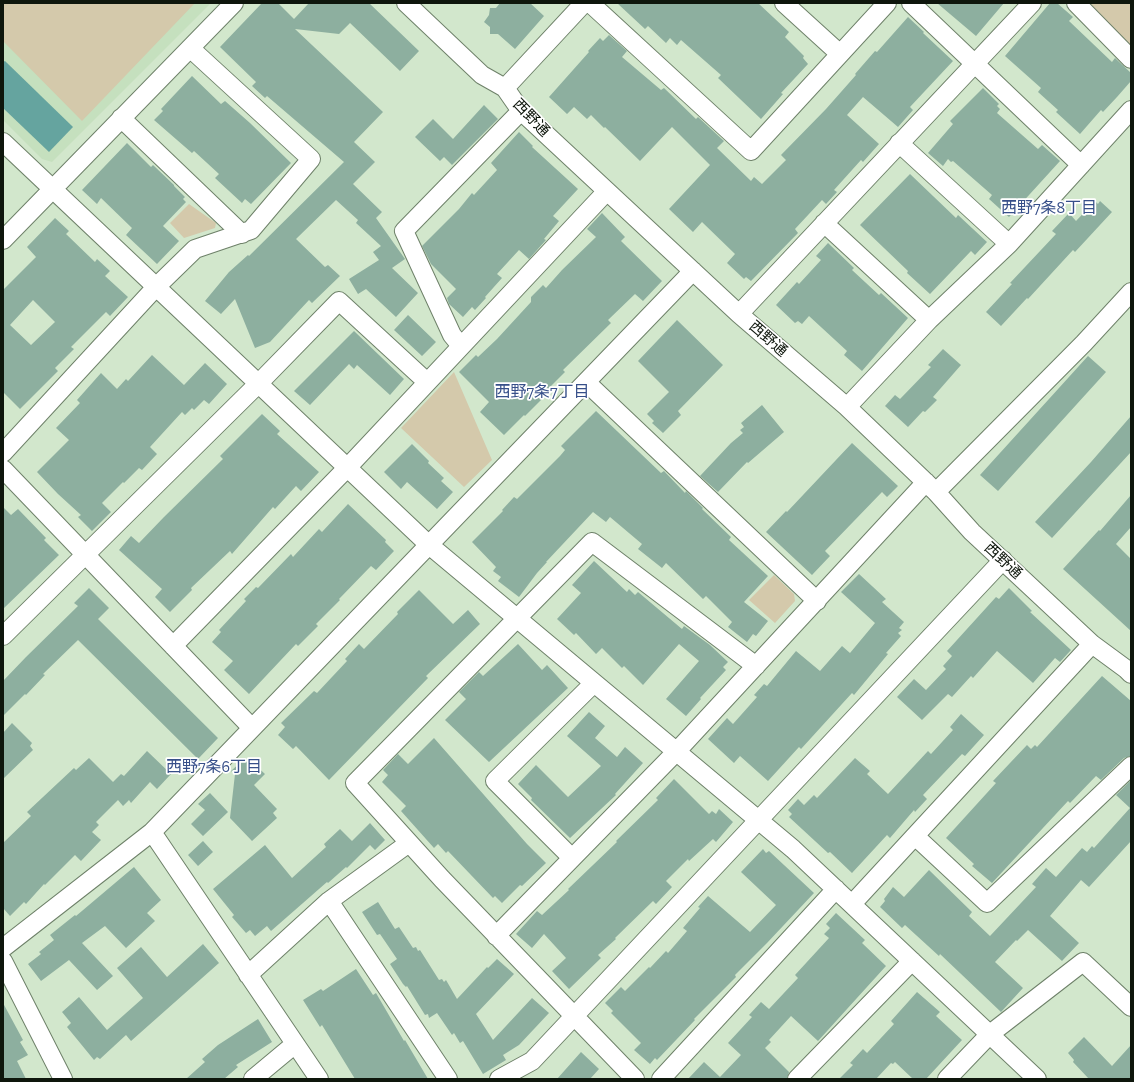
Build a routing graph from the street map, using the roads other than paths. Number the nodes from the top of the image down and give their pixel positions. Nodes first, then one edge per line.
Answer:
1 (234, 3) edge
2 (584, 3) edge
3 (590, 3) edge
4 (784, 3) edge
5 (887, 3) edge
6 (911, 3) edge
7 (1032, 3) edge
8 (1076, 3) edge
9 (415, 6) edge
10 (190, 48) junction
11 (840, 54) junction
12 (1131, 59) edge
13 (975, 63) junction
14 (505, 88) junction
15 (1131, 110) edge
16 (521, 111) junction
17 (121, 118) junction
18 (3, 142) edge
19 (899, 143) junction
20 (1081, 165) junction
21 (52, 189) junction
22 (607, 191) junction
23 (824, 223) junction
24 (242, 234) junction
25 (3, 240) edge
26 (1009, 244) junction
27 (693, 271) junction
28 (156, 287) junction
29 (1131, 292) edge
30 (739, 314) junction
31 (929, 320) junction
32 (461, 346) junction
33 (427, 382) junction
34 (586, 382) junction
35 (258, 384) junction
36 (848, 407) junction
37 (3, 453) edge
38 (347, 468) junction
39 (3, 469) edge
40 (931, 487) junction
41 (428, 544) junction
42 (85, 554) junction
43 (1003, 560) junction
44 (817, 601) junction
45 (516, 618) junction
46 (3, 636) edge
47 (1092, 644) junction
48 (173, 646) junction
49 (756, 666) junction
50 (1129, 669) edge
51 (594, 683) junction
52 (252, 728) junction
53 (676, 752) junction
54 (1131, 766) edge
55 (758, 820) junction
56 (152, 832) junction
57 (915, 836) junction
58 (409, 843) junction
59 (572, 858) junction
60 (836, 889) junction
61 (329, 901) junction
62 (852, 904) junction
63 (496, 936) junction
64 (3, 948) edge
65 (3, 961) edge
66 (912, 961) junction
67 (248, 975) junction
68 (1131, 1007) edge
69 (574, 1016) junction
70 (990, 1034) junction
71 (296, 1044) junction
72 (63, 1079) edge
73 (253, 1079) edge
74 (319, 1079) edge
75 (448, 1079) edge
76 (499, 1079) edge
77 (634, 1079) edge
78 (661, 1079) edge
79 (796, 1079) edge
80 (947, 1079) edge
81 (1037, 1079) edge

1 - 10 street
2 - 14 street
3 - 11 street
4 - 11 street
5 - 11 street
6 - 13 street
7 - 13 street
8 - 12 street
9 - 14 street, 西野通
10 - 17 street
10 - 24 street
13 - 19 street
13 - 20 street
14 - 16 street, 西野通
15 - 20 street
16 - 22 street, 西野通
16 - 32 street
17 - 21 street
17 - 24 street
18 - 21 street
19 - 23 street
19 - 26 street
20 - 26 street
21 - 25 street
21 - 28 street
22 - 27 street, 西野通
22 - 32 street
23 - 30 street
23 - 31 street
24 - 28 street
26 - 31 street
27 - 30 street, 西野通
27 - 34 street
28 - 35 street
28 - 37 street
29 - 40 street
30 - 36 street, 西野通
31 - 36 street
32 - 33 street
33 - 35 street
33 - 38 street
34 - 41 street
34 - 44 street
35 - 38 street
35 - 42 street
36 - 40 street, 西野通
38 - 41 street
38 - 48 street
39 - 42 street
40 - 43 street, 西野通
40 - 44 street
41 - 45 street
41 - 52 street
42 - 46 street
42 - 48 street
43 - 47 street, 西野通
43 - 55 street
44 - 49 street
45 - 49 street
45 - 51 street
45 - 58 street
47 - 50 street, 西野通
47 - 57 street
48 - 52 street
49 - 53 street
51 - 53 street
51 - 59 street
52 - 56 street
53 - 55 street
53 - 59 street
54 - 57 street
55 - 60 street
55 - 69 street
56 - 64 street
56 - 67 street
57 - 62 street
58 - 61 street
58 - 63 street
59 - 63 street
60 - 62 street
60 - 78 street
61 - 67 street
61 - 75 street
62 - 66 street
63 - 69 street
65 - 72 street
66 - 70 street
66 - 79 street
67 - 71 street
68 - 70 street
69 - 76 street
69 - 77 street
70 - 80 street
70 - 81 street
71 - 73 street
71 - 74 street

